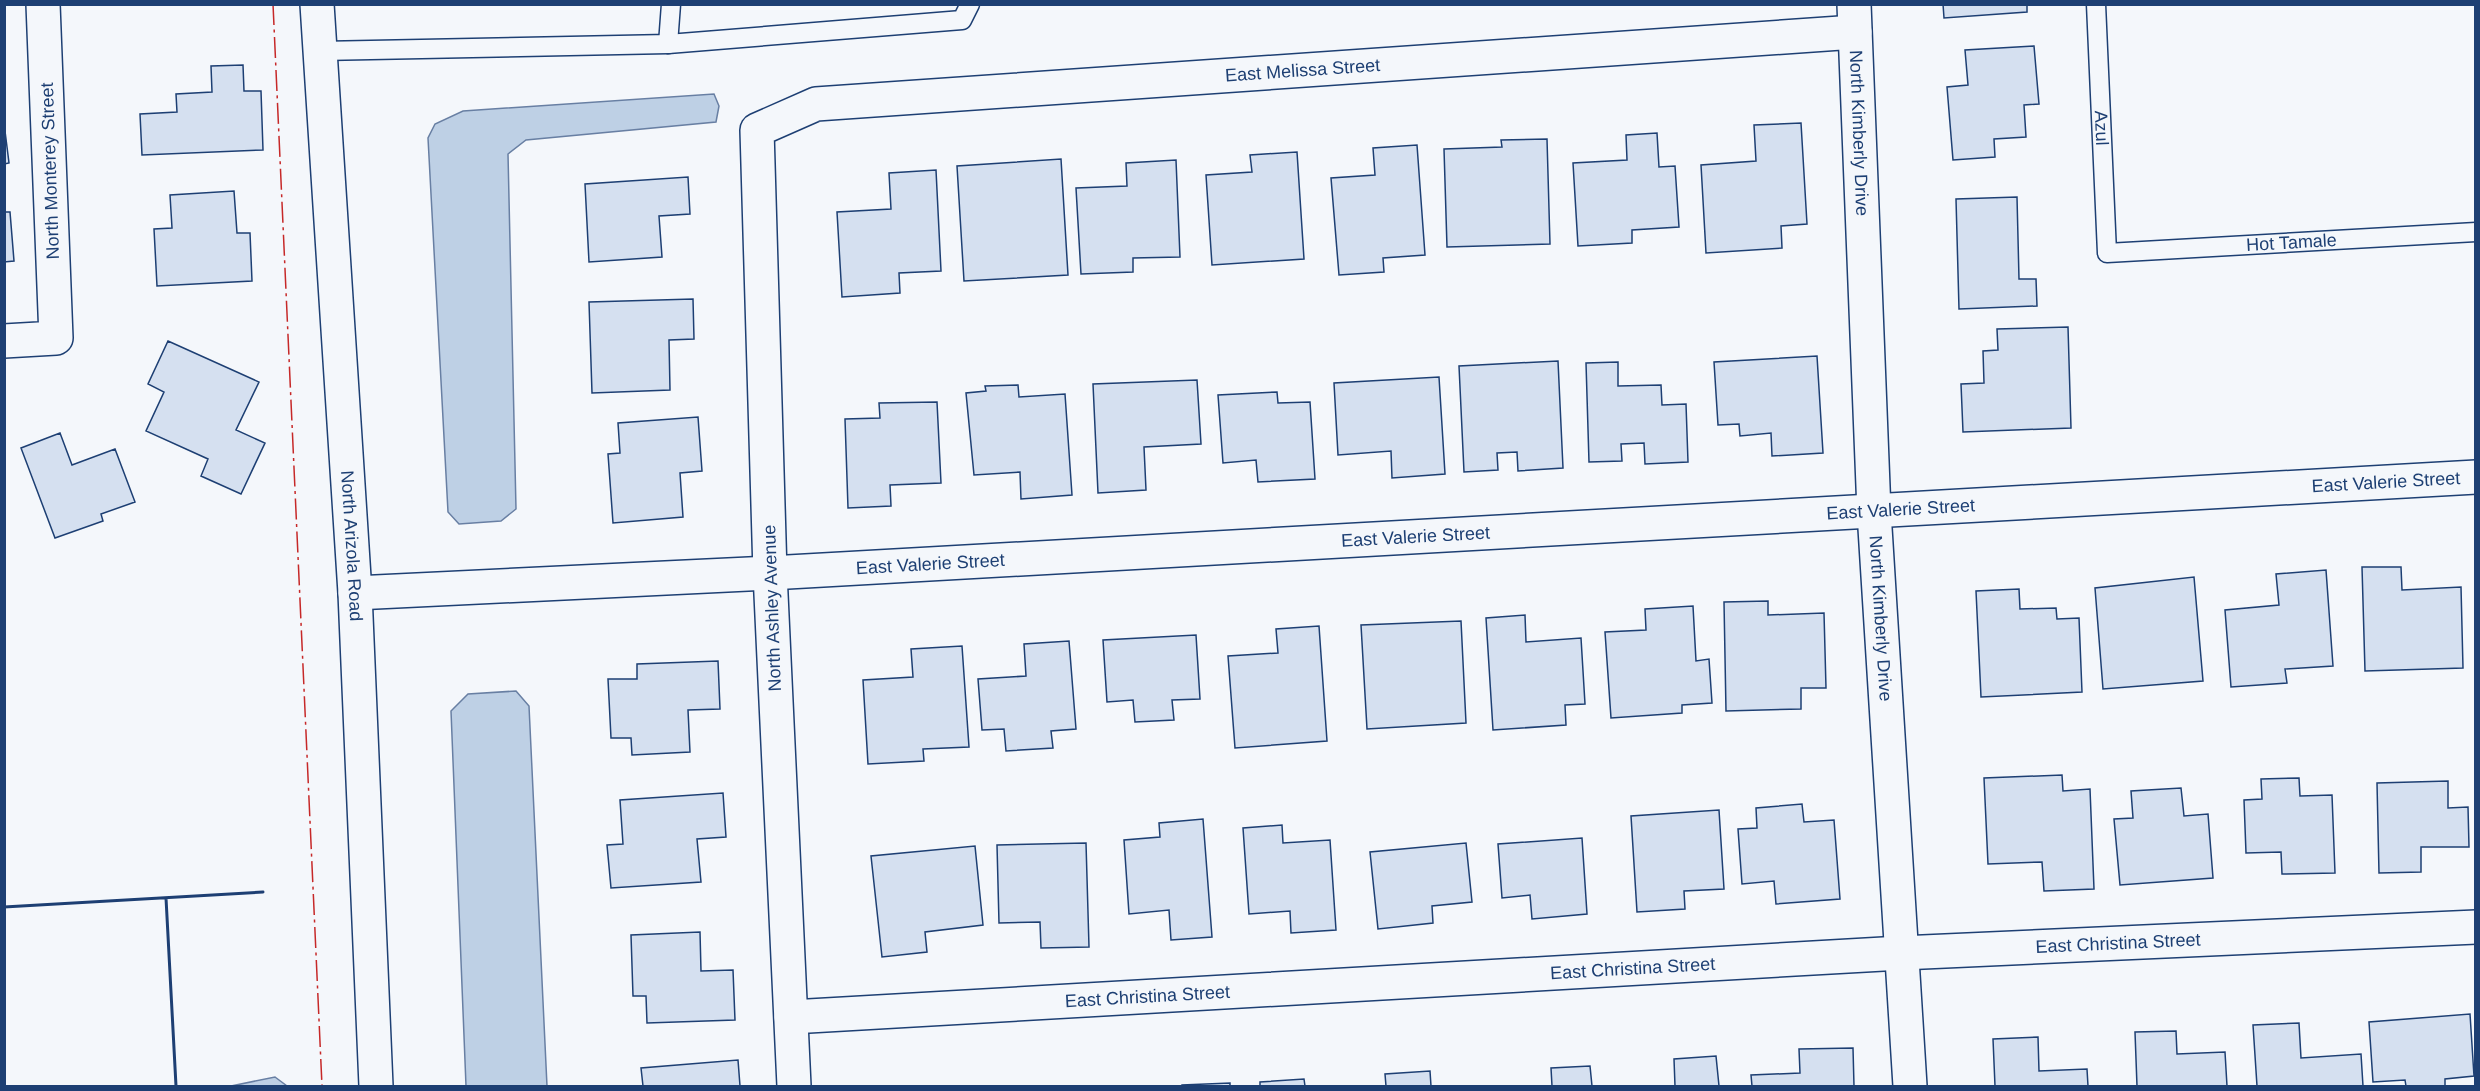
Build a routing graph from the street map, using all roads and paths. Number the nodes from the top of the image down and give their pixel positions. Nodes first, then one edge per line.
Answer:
1 (44, 4) edge
2 (317, 4) edge
3 (671, 4) edge
4 (970, 4) edge
5 (2096, 4) edge
6 (1855, 18) edge
7 (668, 44) junction
8 (320, 51) junction
9 (757, 130) joint
10 (2475, 232) edge
11 (2107, 253) joint
12 (4, 341) edge
13 (2475, 477) edge
14 (1874, 512) junction
15 (770, 573) junction
16 (355, 593) junction
17 (2475, 927) edge
18 (1901, 952) junction
19 (790, 1017) junction
20 (376, 1086) edge
21 (794, 1086) edge
22 (1910, 1086) edge

1 - 12 street, North Monterey Street
2 - 8 street, North Arizola Road
3 - 7 lane
4 - 7 lane
5 - 11 lane, Azul
6 - 9 street, East Melissa Street
6 - 14 street, North Kimberly Drive
7 - 8 lane
8 - 16 street, North Arizola Road
9 - 15 street, North Ashley Avenue
10 - 11 lane, Hot Tamale
13 - 14 street, East Valerie Street
14 - 15 street, East Valerie Street
14 - 18 street, North Kimberly Drive
15 - 16 street, East Valerie Street
15 - 19 street, North Ashley Avenue
16 - 20 street, North Arizola Road
17 - 18 street, East Christina Street
18 - 19 street, East Christina Street
18 - 22 street, North Kimberly Drive
19 - 21 street, North Ashley Avenue

